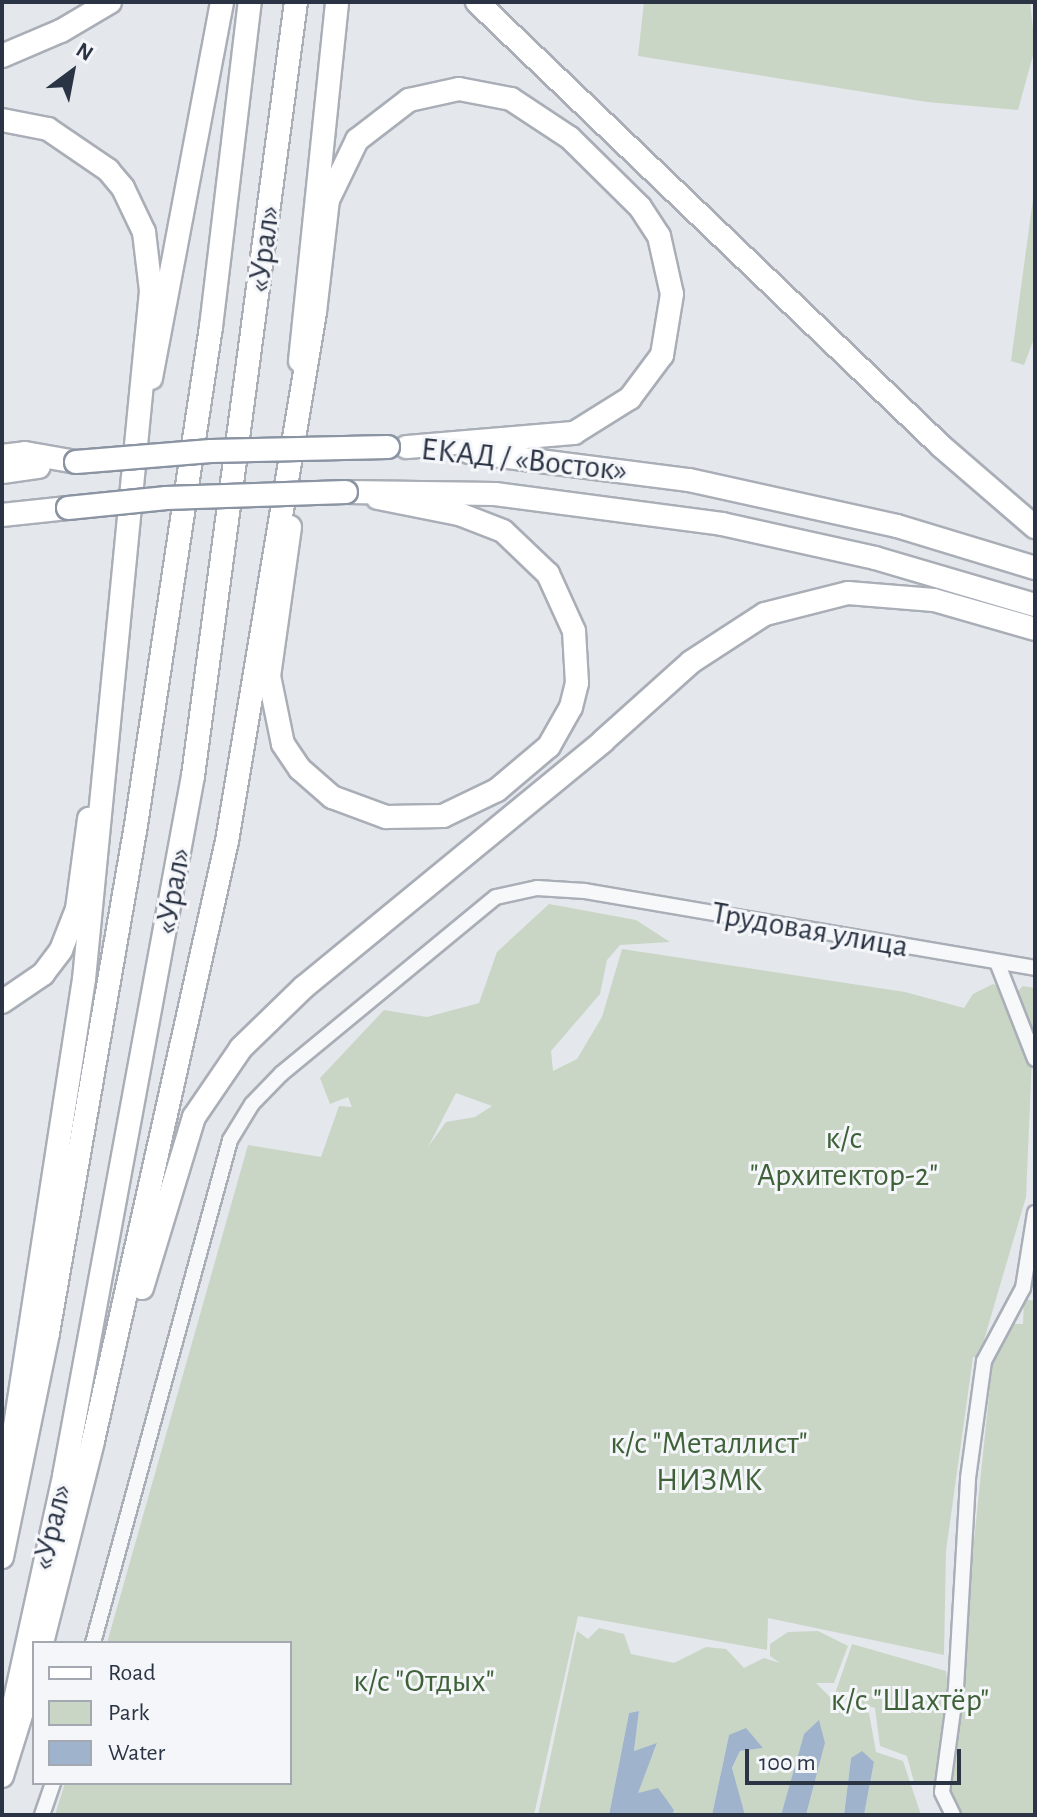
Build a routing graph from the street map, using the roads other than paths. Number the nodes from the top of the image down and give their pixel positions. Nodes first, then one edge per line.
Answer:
1 (110, 2) edge
2 (222, 2) edge
3 (250, 2) edge
4 (296, 2) edge
5 (337, 2) edge
6 (477, 2) edge
7 (2, 56) edge
8 (2, 120) edge
9 (298, 402) junction
10 (398, 447) junction
11 (2, 456) edge
12 (76, 462) junction
13 (290, 464) junction
14 (134, 468) junction
15 (2, 472) edge
16 (346, 492) junction
17 (41, 510) junction
18 (2, 515) edge
19 (2, 522) edge
20 (1035, 527) edge
21 (1035, 568) edge
22 (1035, 605) edge
23 (1035, 629) edge
24 (106, 724) junction
25 (997, 962) junction
26 (1035, 968) edge
27 (2, 1002) edge
28 (1035, 1059) edge
29 (1035, 1213) edge
30 (93, 1441) junction
31 (2, 1510) edge
32 (2, 1557) edge
33 (43, 1641) edge
34 (94, 1641) edge
35 (32, 1679) edge
36 (2, 1774) edge
37 (52, 1785) edge
38 (42, 1815) edge
39 (953, 1815) edge

1 - 7 main road
2 - 14 main road
3 - 32 main road, «Урал»
4 - 36 main road, «Урал»
5 - 9 main road
6 - 20 main road
8 - 14 main road
9 - 10 main road
9 - 13 main road
10 - 12 main road, ЕКАД / «Восток», bridge
10 - 21 main road, ЕКАД / «Восток»
11 - 12 main road
12 - 15 main road, ЕКАД / «Восток»
13 - 16 main road
13 - 30 main road
14 - 24 main road
16 - 17 main road, ЕКАД / «Восток», bridge
16 - 22 main road, ЕКАД / «Восток»
17 - 18 main road, ЕКАД / «Восток»
17 - 19 main road
23 - 30 main road
24 - 27 main road
24 - 31 main road
25 - 26 street, Трудовая улица
25 - 28 street
25 - 34 street, Трудовая улица
29 - 39 street
30 - 33 main road
35 - 36 main road
37 - 38 street

